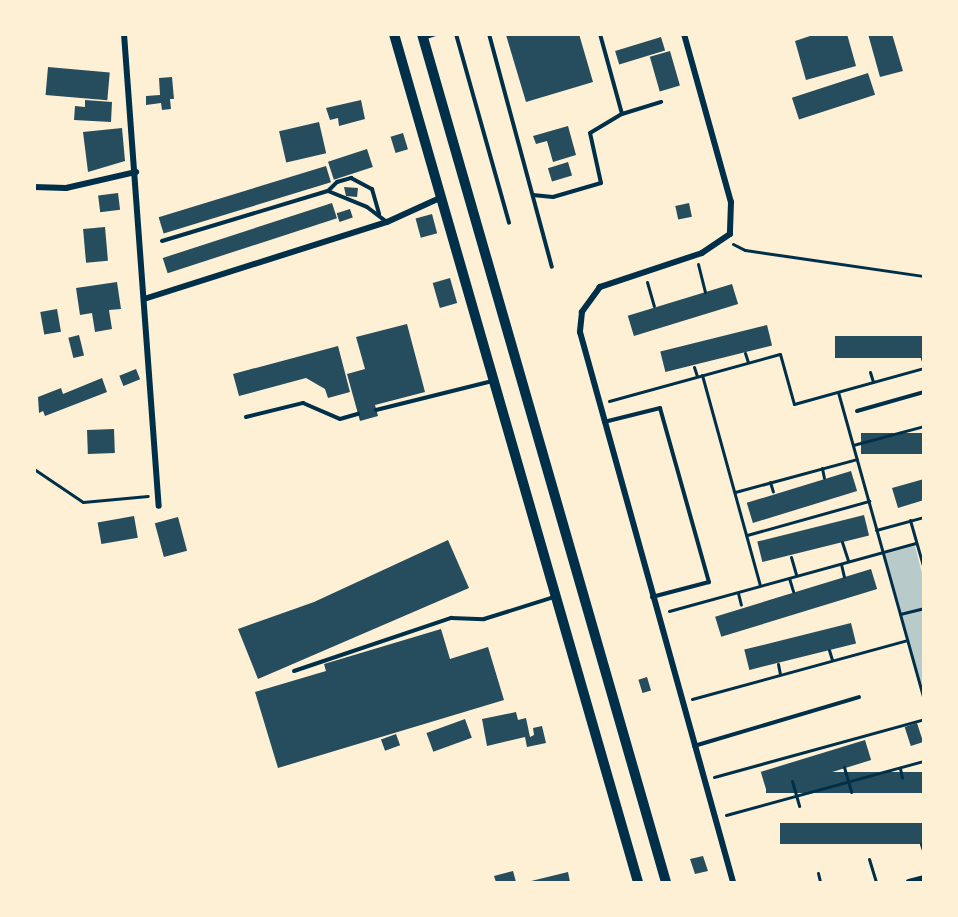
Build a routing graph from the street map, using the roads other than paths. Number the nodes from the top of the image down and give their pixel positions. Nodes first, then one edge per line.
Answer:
1 (124, 34) edge
2 (394, 34) edge
3 (435, 34) edge
4 (456, 34) edge
5 (489, 34) edge
6 (600, 34) edge
7 (684, 34) edge
8 (422, 36) edge
9 (661, 102) dead end
10 (622, 114) junction
11 (136, 172) junction
12 (34, 187) edge
13 (328, 191) junction
14 (533, 195) junction
15 (440, 198) junction
16 (379, 214) junction
17 (387, 222) junction
18 (509, 223) dead end
19 (162, 241) dead end
20 (552, 267) dead end
21 (144, 299) junction
22 (493, 381) junction
23 (924, 392) edge
24 (376, 410) dead end
25 (856, 411) dead end
26 (358, 414) dead end
27 (246, 417) dead end
28 (603, 422) junction
29 (159, 506) dead end
30 (555, 597) junction
31 (652, 597) junction
32 (294, 671) dead end
33 (859, 697) dead end
34 (694, 747) junction
35 (924, 878) edge
36 (638, 882) edge
37 (666, 882) edge
38 (733, 882) edge
39 (913, 882) edge

1 - 11 street
2 - 15 main road
3 - 8 lane
4 - 18 lane
5 - 14 lane
6 - 10 lane
7 - 28 street
8 - 37 main road
9 - 10 lane
10 - 14 lane
11 - 12 street
11 - 21 street
13 - 16 lane
13 - 16 lane
13 - 19 lane
14 - 20 lane
15 - 17 street
15 - 22 main road
16 - 17 lane
17 - 21 street
21 - 29 street
22 - 24 lane
22 - 30 main road
23 - 25 lane
26 - 27 lane
28 - 31 street
28 - 31 lane
30 - 32 lane
30 - 36 main road
31 - 34 street
33 - 34 lane
34 - 38 street
35 - 39 street

